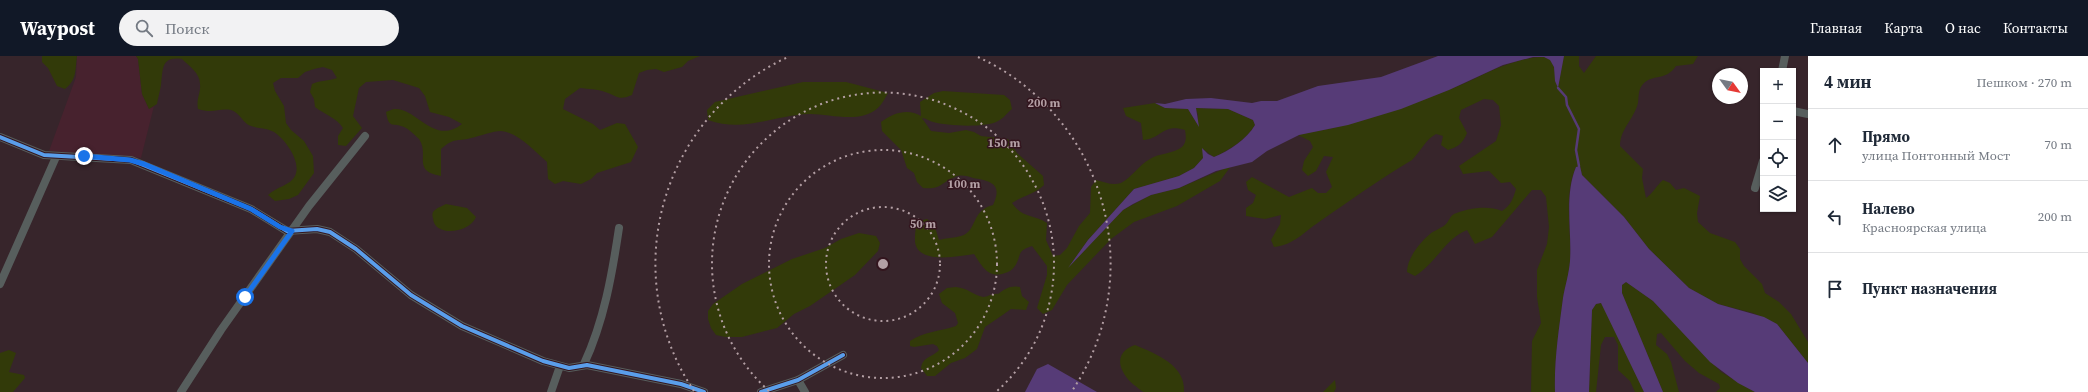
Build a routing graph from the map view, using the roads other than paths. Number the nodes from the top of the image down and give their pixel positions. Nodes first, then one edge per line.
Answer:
1 (1785, 56) edge
2 (1783, 68) edge
3 (1796, 112) edge
4 (1808, 114) edge
5 (365, 136) dead end
6 (0, 137) edge
7 (56, 156) junction
8 (1760, 171) edge
9 (1755, 188) dead end
10 (619, 228) dead end
11 (292, 231) junction
12 (0, 284) edge
13 (843, 355) dead end
14 (584, 364) junction
15 (560, 366) junction
16 (798, 380) junction
17 (181, 392) edge
18 (552, 392) edge
19 (704, 392) edge
20 (761, 392) edge
21 (805, 392) edge

1 - 2 street
3 - 4 street
5 - 11 street
6 - 7 street
7 - 11 street
7 - 12 street
8 - 9 street
10 - 14 street
11 - 15 street
11 - 17 street
13 - 16 street
14 - 15 street
14 - 19 street
15 - 18 street
16 - 20 street
16 - 21 street

